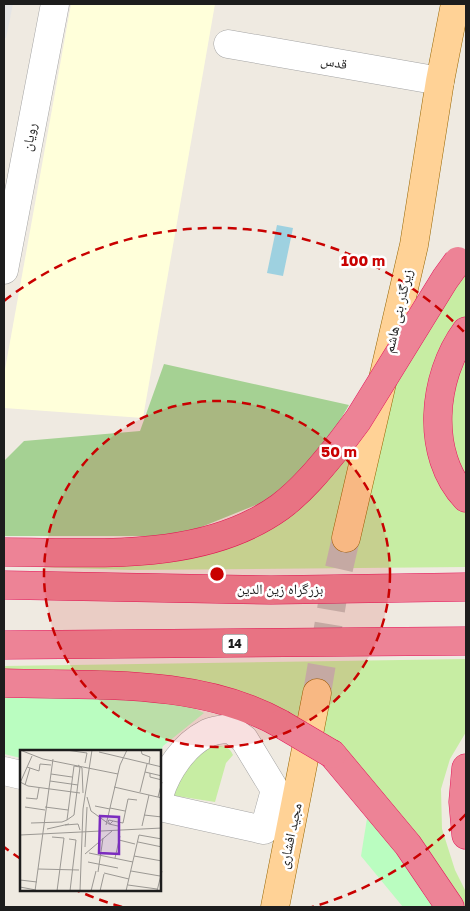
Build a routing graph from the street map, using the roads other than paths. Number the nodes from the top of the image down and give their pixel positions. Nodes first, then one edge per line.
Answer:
1 (55, 4) edge
2 (455, 4) edge
3 (228, 44) dead end
4 (440, 81) junction
5 (462, 257) edge
6 (4, 270) edge
7 (466, 331) edge
8 (466, 498) edge
9 (346, 538) tunnel mouth
10 (4, 552) edge
11 (4, 585) edge
12 (466, 587) edge
13 (466, 640) edge
14 (4, 645) edge
15 (4, 683) edge
16 (317, 693) tunnel mouth
17 (466, 768) edge
18 (4, 771) edge
19 (20, 775) edge
20 (161, 790) edge
21 (161, 807) edge
22 (466, 835) edge
23 (275, 907) edge
24 (450, 907) edge

1 - 6 street, رویان
2 - 4 main road
3 - 4 street, قدس
4 - 9 main road, زیرگذر بنی هاشم
5 - 10 highway, bridge
7 - 8 highway
11 - 12 highway, بزرگراه زین الدین
13 - 14 highway, 14
15 - 24 highway, bridge
16 - 23 main road, مجید افشاری
17 - 22 highway
18 - 19 street
20 - 21 street

